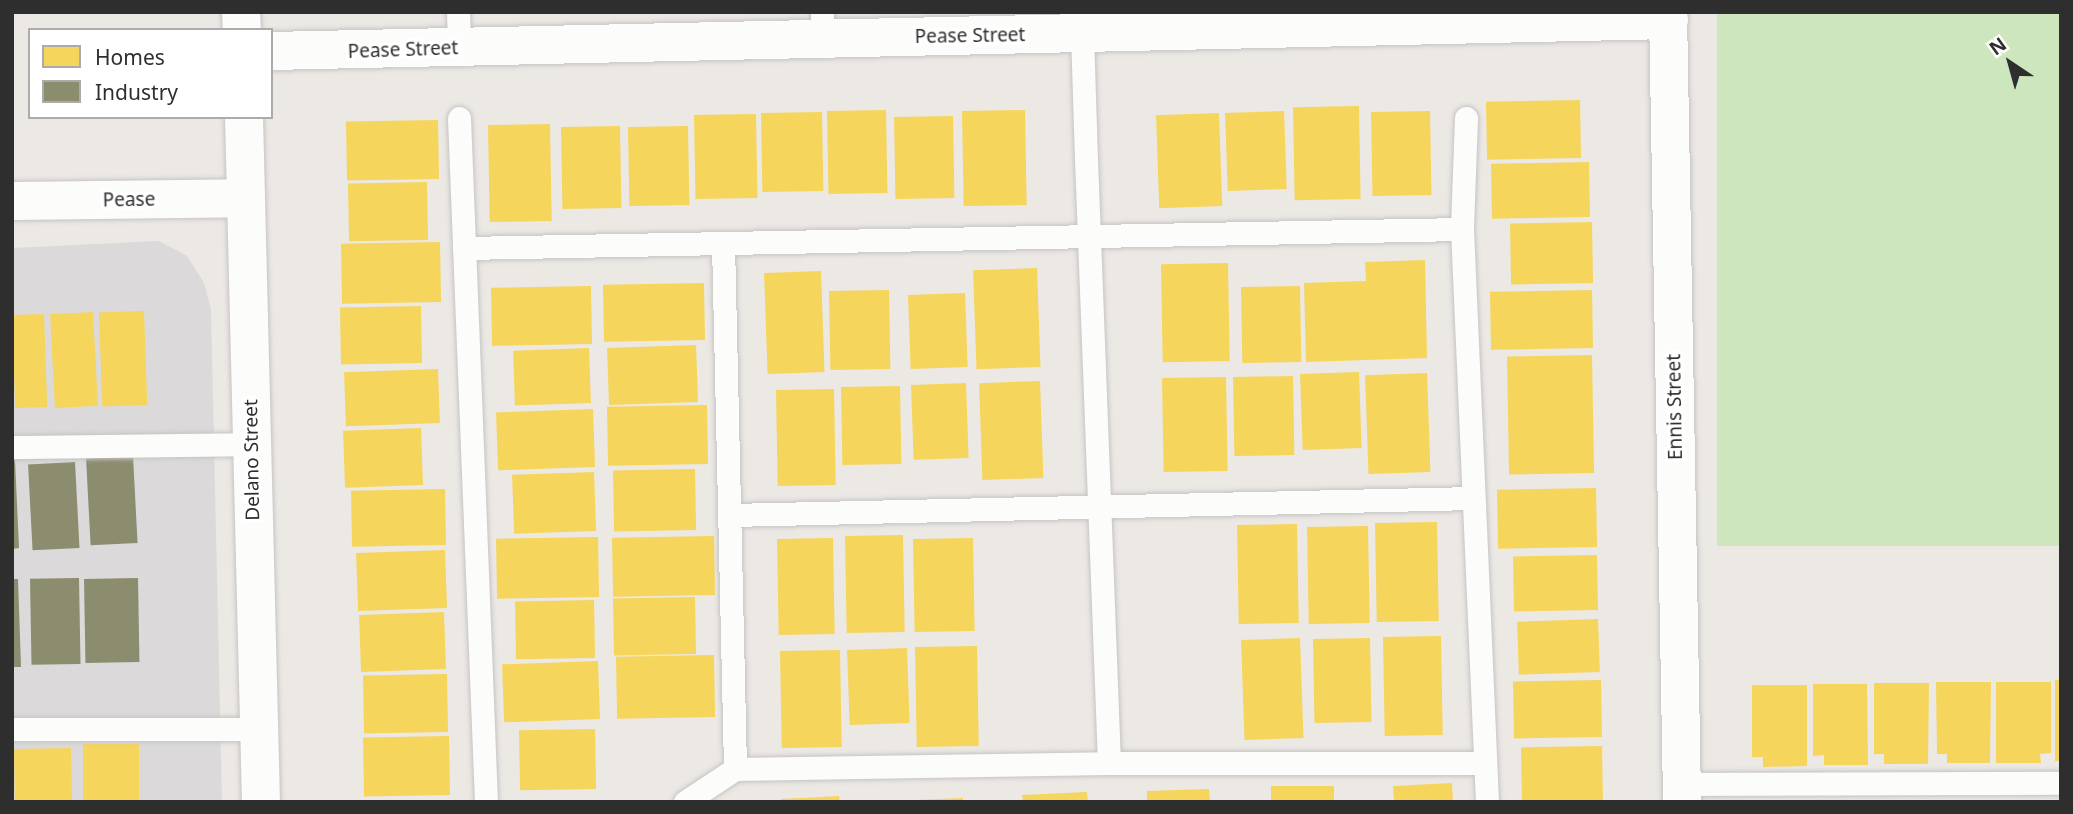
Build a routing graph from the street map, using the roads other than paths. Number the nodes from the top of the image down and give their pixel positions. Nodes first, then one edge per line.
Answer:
1 (1669, 16) edge
2 (1485, 18) edge
3 (1084, 23) edge
4 (822, 26) edge
5 (458, 30) edge
6 (273, 51) edge
7 (459, 118) dead end
8 (1466, 118) dead end
9 (244, 119) edge
10 (246, 198) junction
11 (12, 201) edge
12 (1462, 229) junction
13 (1090, 237) junction
14 (723, 243) junction
15 (464, 248) junction
16 (251, 444) junction
17 (12, 447) edge
18 (1473, 498) junction
19 (1100, 507) junction
20 (730, 515) junction
21 (12, 729) edge
22 (258, 729) junction
23 (1109, 763) junction
24 (1485, 763) junction
25 (735, 769) junction
26 (2061, 783) edge
27 (1682, 793) edge
28 (261, 802) edge
29 (486, 802) edge
30 (685, 802) edge
31 (1487, 802) edge

1 - 2 street, Pease Street
1 - 27 street, Ennis Street
2 - 3 street, Pease Street
3 - 4 street, Pease Street
3 - 13 lane
4 - 5 street, Pease Street
5 - 6 street, Pease Street
7 - 15 lane
8 - 12 lane
9 - 10 street, Delano Street
10 - 11 street, Pease
10 - 16 street, Delano Street
12 - 13 lane
12 - 18 lane
13 - 14 lane
13 - 19 lane
14 - 15 lane
14 - 20 lane
15 - 29 lane
16 - 17 lane
16 - 22 street, Delano Street
18 - 19 lane
18 - 24 lane
19 - 20 lane
19 - 23 lane
20 - 25 lane
21 - 22 lane
22 - 28 street, Delano Street
23 - 24 lane
23 - 25 lane
24 - 31 lane
25 - 30 lane
26 - 27 lane

